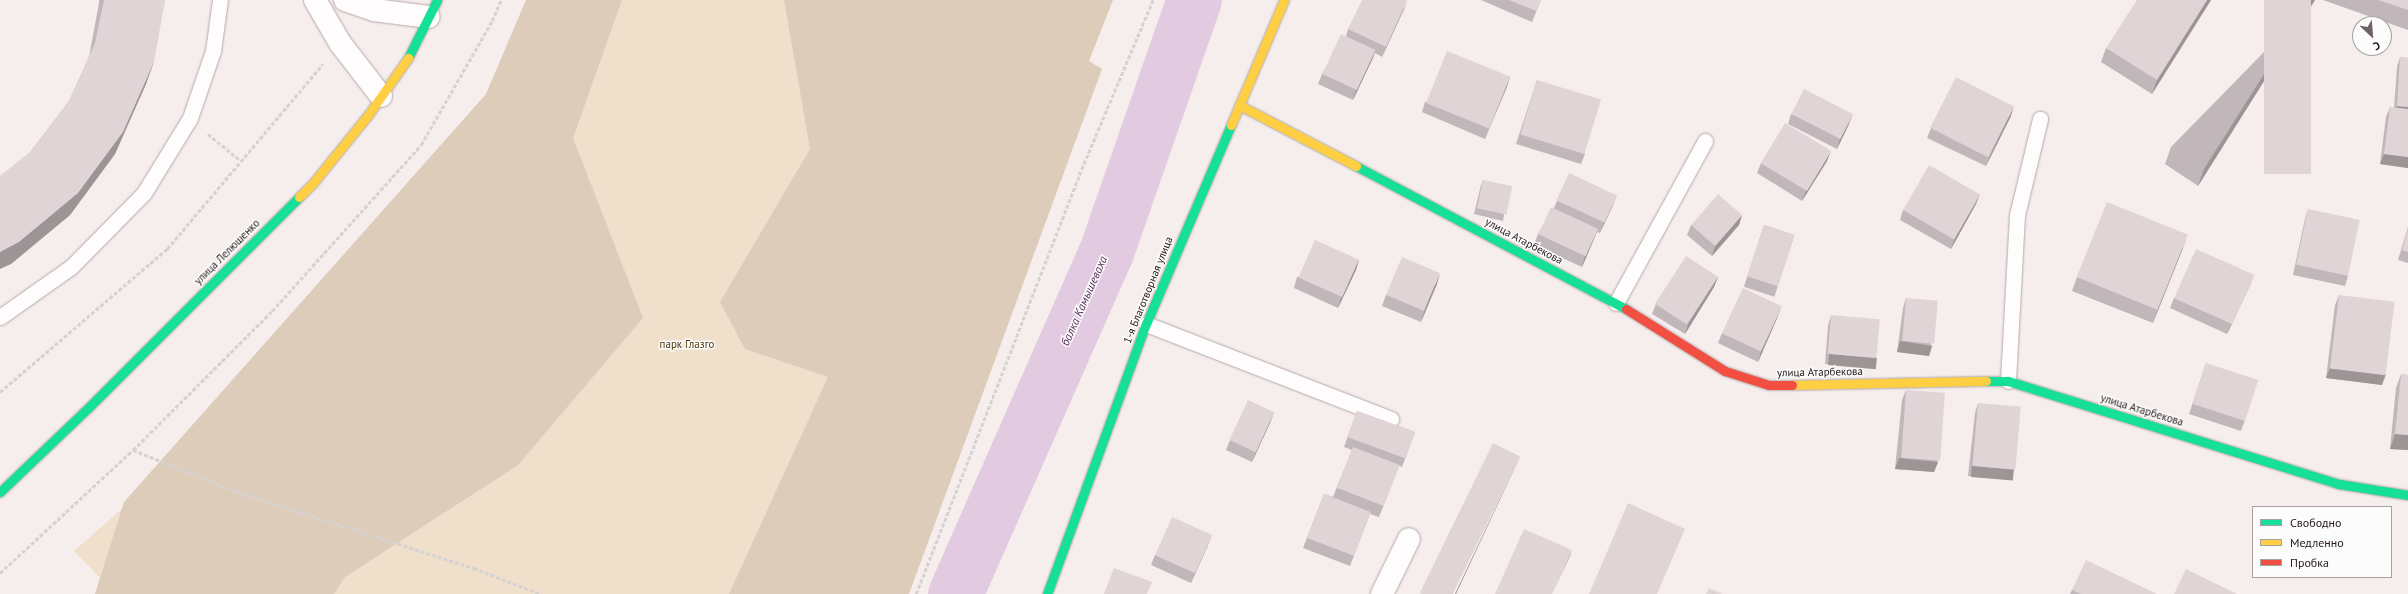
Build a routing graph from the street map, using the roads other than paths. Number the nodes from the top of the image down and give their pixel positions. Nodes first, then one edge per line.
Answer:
1 (220, 0) edge
2 (315, 0) edge
3 (345, 0) edge
4 (1284, 0) edge
5 (433, 8) edge
6 (381, 96) junction
7 (1239, 105) junction
8 (2040, 119) dead end
9 (1704, 141) dead end
10 (1616, 303) junction
11 (0, 318) edge
12 (1146, 324) junction
13 (2008, 381) junction
14 (1391, 419) dead end
15 (0, 492) edge
16 (2408, 495) edge
17 (1409, 538) dead end
18 (1047, 594) edge
19 (1382, 594) edge

1 - 11 lane
2 - 6 street
3 - 5 street
4 - 7 street, 1-я Благотворная улица
5 - 6 street, улица Лелюшенко
6 - 15 street, улица Лелюшенко
7 - 10 street, улица Атарбекова
7 - 12 street, 1-я Благотворная улица
8 - 13 lane
9 - 10 lane
10 - 13 street, улица Атарбекова
12 - 14 lane
12 - 18 street, 1-я Благотворная улица
13 - 16 street, улица Атарбекова
17 - 19 street

